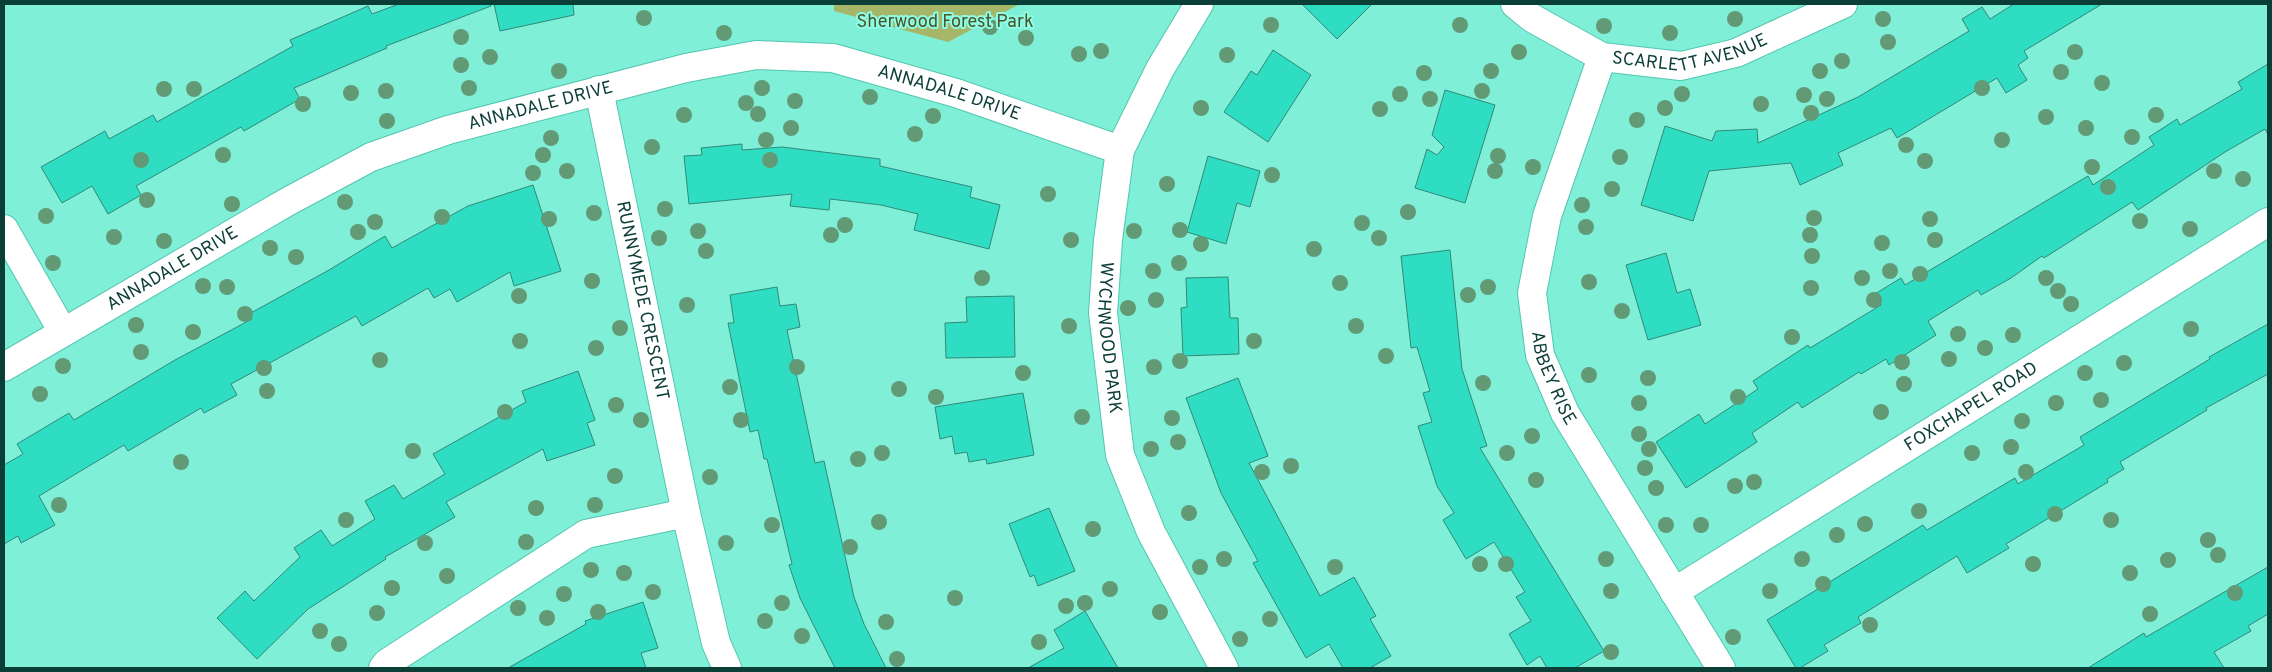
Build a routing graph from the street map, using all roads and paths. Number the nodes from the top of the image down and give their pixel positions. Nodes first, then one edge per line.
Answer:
1 (1199, 4) edge
2 (1515, 4) edge
3 (1843, 4) edge
4 (1602, 57) junction
5 (599, 90) junction
6 (1120, 150) junction
7 (2268, 222) edge
8 (4, 229) edge
9 (62, 332) junction
10 (4, 367) edge
11 (686, 513) junction
12 (1674, 592) junction
13 (383, 668) edge
14 (727, 668) edge
15 (1224, 668) edge
16 (1721, 668) edge

1 - 6 street, WYCHWOOD PARK
2 - 4 street, SCARLETT AVENUE
3 - 4 street, SCARLETT AVENUE
4 - 12 street, ABBEY RISE
5 - 6 street, ANNADALE DRIVE
5 - 9 street, ANNADALE DRIVE
5 - 11 street, RUNNYMEDE CRESCENT
6 - 15 street, WYCHWOOD PARK
7 - 12 street, FOXCHAPEL ROAD
8 - 9 street
9 - 10 street, ANNADALE DRIVE
11 - 13 street
11 - 14 street, RUNNYMEDE CRESCENT
12 - 16 street, ABBEY RISE

